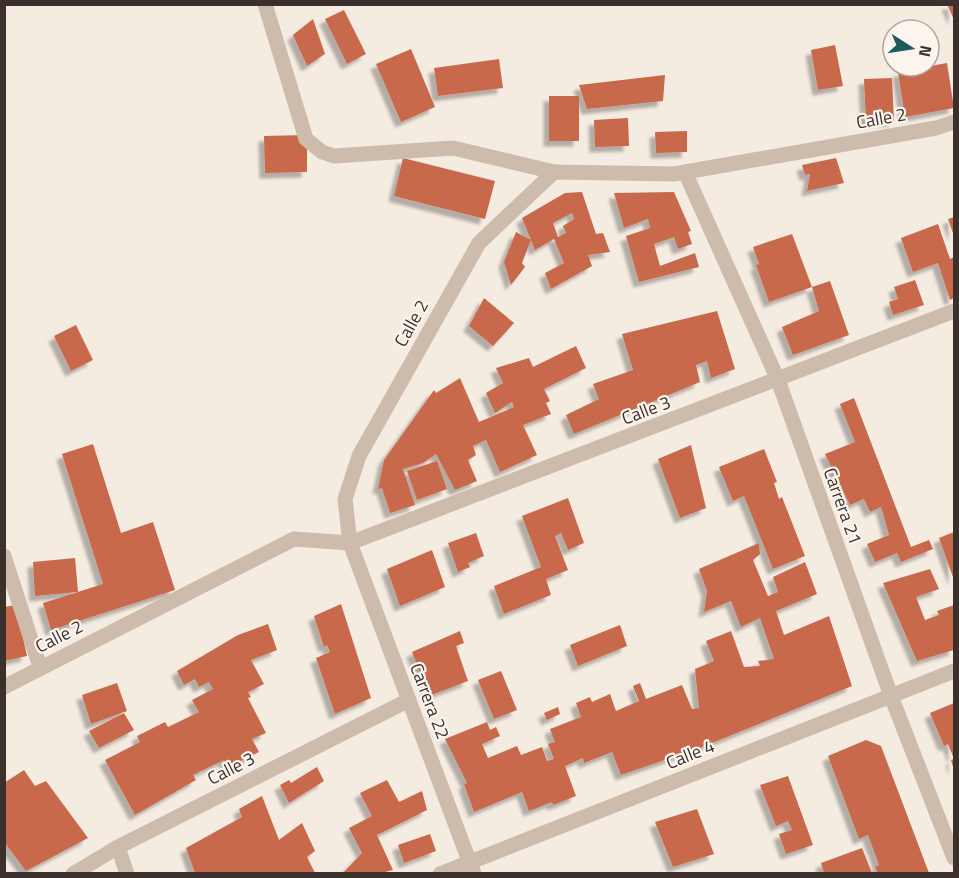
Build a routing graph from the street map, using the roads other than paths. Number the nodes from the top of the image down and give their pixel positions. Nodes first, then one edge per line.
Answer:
1 (265, 4) edge
2 (954, 122) edge
3 (685, 171) junction
4 (554, 172) junction
5 (954, 311) edge
6 (778, 380) junction
7 (350, 543) junction
8 (4, 556) edge
9 (40, 667) junction
10 (954, 671) edge
11 (4, 687) edge
12 (891, 696) junction
13 (409, 700) junction
14 (118, 847) junction
15 (954, 858) edge
16 (472, 868) edge
17 (73, 873) edge
18 (127, 873) edge
19 (440, 873) edge

1 - 4 street
2 - 3 street, Calle 2
3 - 4 street, Calle 2
3 - 6 street, Carrera 21
4 - 7 street, Calle 2
5 - 6 street, Calle 3
6 - 7 street, Calle 3
6 - 12 street, Carrera 21
7 - 9 street, Calle 2
7 - 13 street, Carrera 22
8 - 9 street
9 - 11 street, Calle 2
10 - 12 street, Calle 4
12 - 15 street, Carrera 21
12 - 16 street, Calle 4
13 - 14 street, Calle 3
13 - 16 street, Carrera 22
14 - 17 street, Calle 3
14 - 18 street
16 - 19 street, Calle 4

